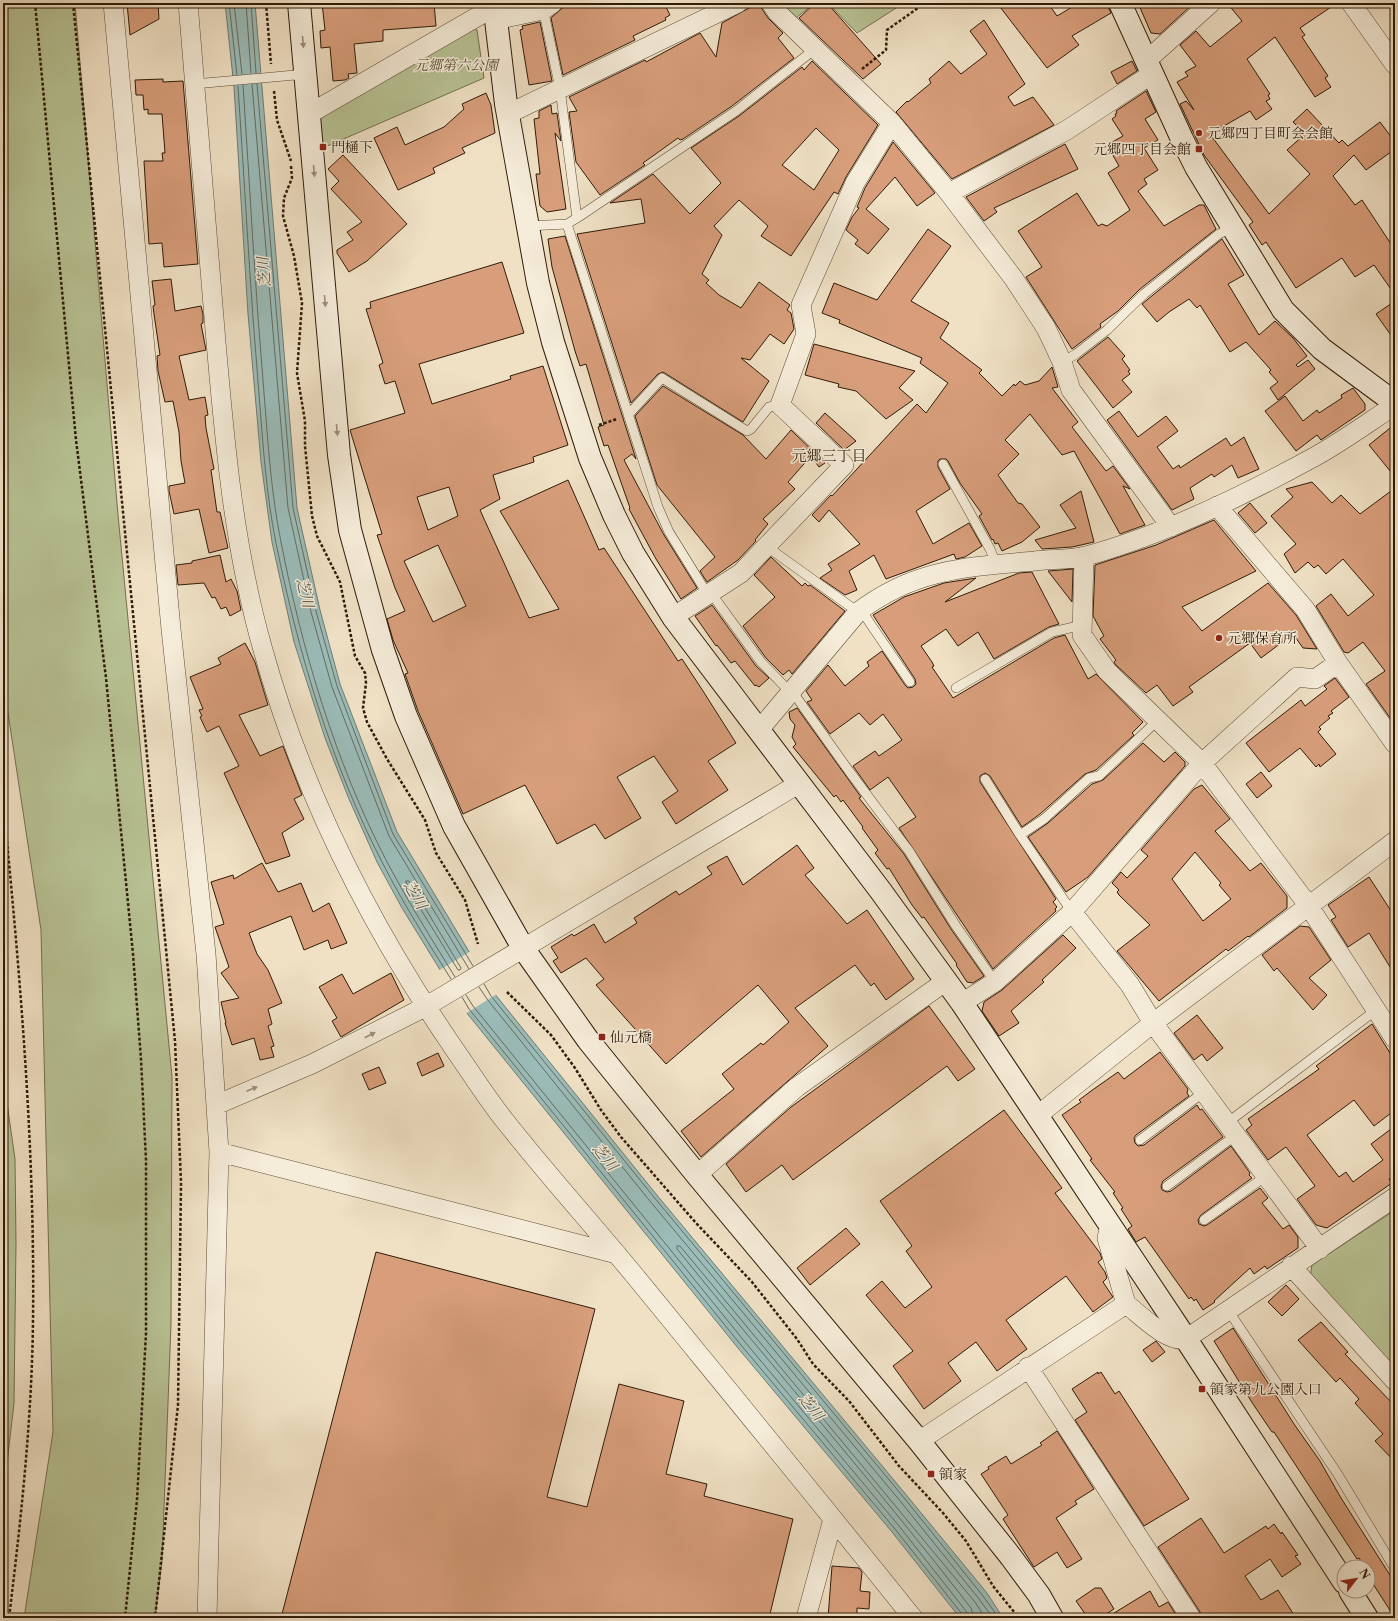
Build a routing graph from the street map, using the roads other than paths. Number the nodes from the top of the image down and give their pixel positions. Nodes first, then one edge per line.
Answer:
1 (113, 3) edge
2 (188, 3) edge
3 (299, 3) edge
4 (738, 3) edge
5 (771, 3) edge
6 (1120, 3) edge
7 (1211, 3) edge
8 (1351, 3) edge
9 (546, 5) edge
10 (494, 10) edge
11 (815, 49) junction
12 (1395, 65) edge
13 (1149, 68) junction
14 (306, 76) junction
15 (194, 84) junction
16 (560, 89) junction
17 (309, 114) junction
18 (508, 114) junction
19 (892, 122) junction
20 (949, 193) junction
21 (577, 218) junction
22 (567, 224) junction
23 (527, 226) junction
24 (1233, 227) junction
25 (1062, 362) junction
26 (1395, 404) edge
27 (780, 405) junction
28 (628, 415) junction
29 (943, 464) dead end
30 (1217, 506) junction
31 (1171, 527) junction
32 (766, 546) junction
33 (1084, 556) junction
34 (996, 564) junction
35 (710, 594) junction
36 (860, 611) junction
37 (673, 617) junction
38 (1082, 625) junction
39 (1338, 663) junction
40 (910, 682) dead end
41 (956, 688) dead end
42 (791, 692) junction
43 (1158, 720) junction
44 (759, 730) junction
45 (1395, 744) edge
46 (1202, 763) junction
47 (984, 779) dead end
48 (800, 783) junction
49 (1020, 836) junction
50 (1395, 841) edge
51 (1308, 905) junction
52 (1072, 912) junction
53 (516, 952) junction
54 (946, 981) junction
55 (995, 982) junction
56 (962, 1003) junction
57 (431, 1004) junction
58 (1376, 1010) junction
59 (1153, 1023) junction
60 (1395, 1039) edge
61 (1204, 1092) junction
62 (216, 1105) junction
63 (1037, 1116) junction
64 (1232, 1129) junction
65 (1140, 1140) dead end
66 (219, 1152) junction
67 (697, 1175) junction
68 (1266, 1176) junction
69 (1167, 1186) dead end
70 (1395, 1197) edge
71 (1204, 1220) dead end
72 (1110, 1225) junction
73 (1320, 1249) junction
74 (617, 1254) junction
75 (1292, 1266) junction
76 (1126, 1304) junction
77 (1228, 1310) junction
78 (1186, 1339) junction
79 (1028, 1367) junction
80 (1395, 1381) edge
81 (919, 1441) junction
82 (833, 1519) junction
83 (1395, 1569) edge
84 (1336, 1570) edge
85 (1355, 1599) edge
86 (207, 1618) edge
87 (806, 1618) edge
88 (913, 1618) edge
89 (1052, 1618) edge
90 (1191, 1618) edge
91 (1367, 1618) edge

1 - 62 street
2 - 15 street
3 -> 14 street
4 - 16 street
5 - 11 street
6 - 13 street
7 - 13 street
8 - 12 street
9 - 10 street
9 - 16 lane
10 - 17 street
10 - 18 street
11 - 19 street
11 - 21 lane
13 - 20 street
13 - 24 street
14 - 15 lane
14 - 17 street
15 - 57 street
16 - 18 street
16 - 21 lane
17 -> 53 street
18 - 23 street
19 - 20 street
19 - 27 street
20 - 25 street
21 - 22 lane
22 - 23 lane
22 - 28 lane
23 - 37 street
24 - 25 lane
24 - 26 street
25 - 31 street
26 - 30 street
27 - 28 lane
27 - 32 street
28 - 35 lane
29 - 34 lane
30 - 31 street
30 - 39 street
31 - 33 street
32 - 35 street
32 - 36 lane
33 - 34 street
33 - 38 street
34 - 36 street
35 - 37 street
35 - 42 lane
36 - 40 lane
36 - 42 street
37 - 44 street
38 - 41 lane
38 - 43 street
39 - 45 street
39 - 46 street
42 - 44 street
42 - 55 lane
43 - 46 street
43 - 49 lane
44 - 48 street
46 - 51 street
46 - 52 street
47 - 49 lane
48 - 53 street
48 - 54 street
49 - 52 lane
50 - 51 street
51 - 58 street
51 - 59 street
52 - 55 street
52 - 59 street
53 - 57 street
53 - 67 street
54 - 56 street
54 - 67 street
55 - 56 street
56 - 63 street
62 -> 57 street
57 - 74 street
58 - 60 street
58 - 64 lane
59 - 61 street
59 - 63 street
61 - 64 street
61 - 65 lane
62 - 66 street
63 - 72 street
64 - 68 street
64 - 69 lane
66 - 74 street
66 - 86 street
67 - 81 street
68 - 71 lane
68 - 73 street
70 - 73 street
72 - 76 street
72 - 78 street
73 - 75 street
74 - 82 street
75 - 77 street
75 - 80 street
76 - 78 street
76 - 79 street
77 - 78 street
77 - 83 lane
78 - 84 street
79 - 81 street
79 - 90 street
81 - 89 street
82 - 87 street
82 - 88 street
85 - 91 street

